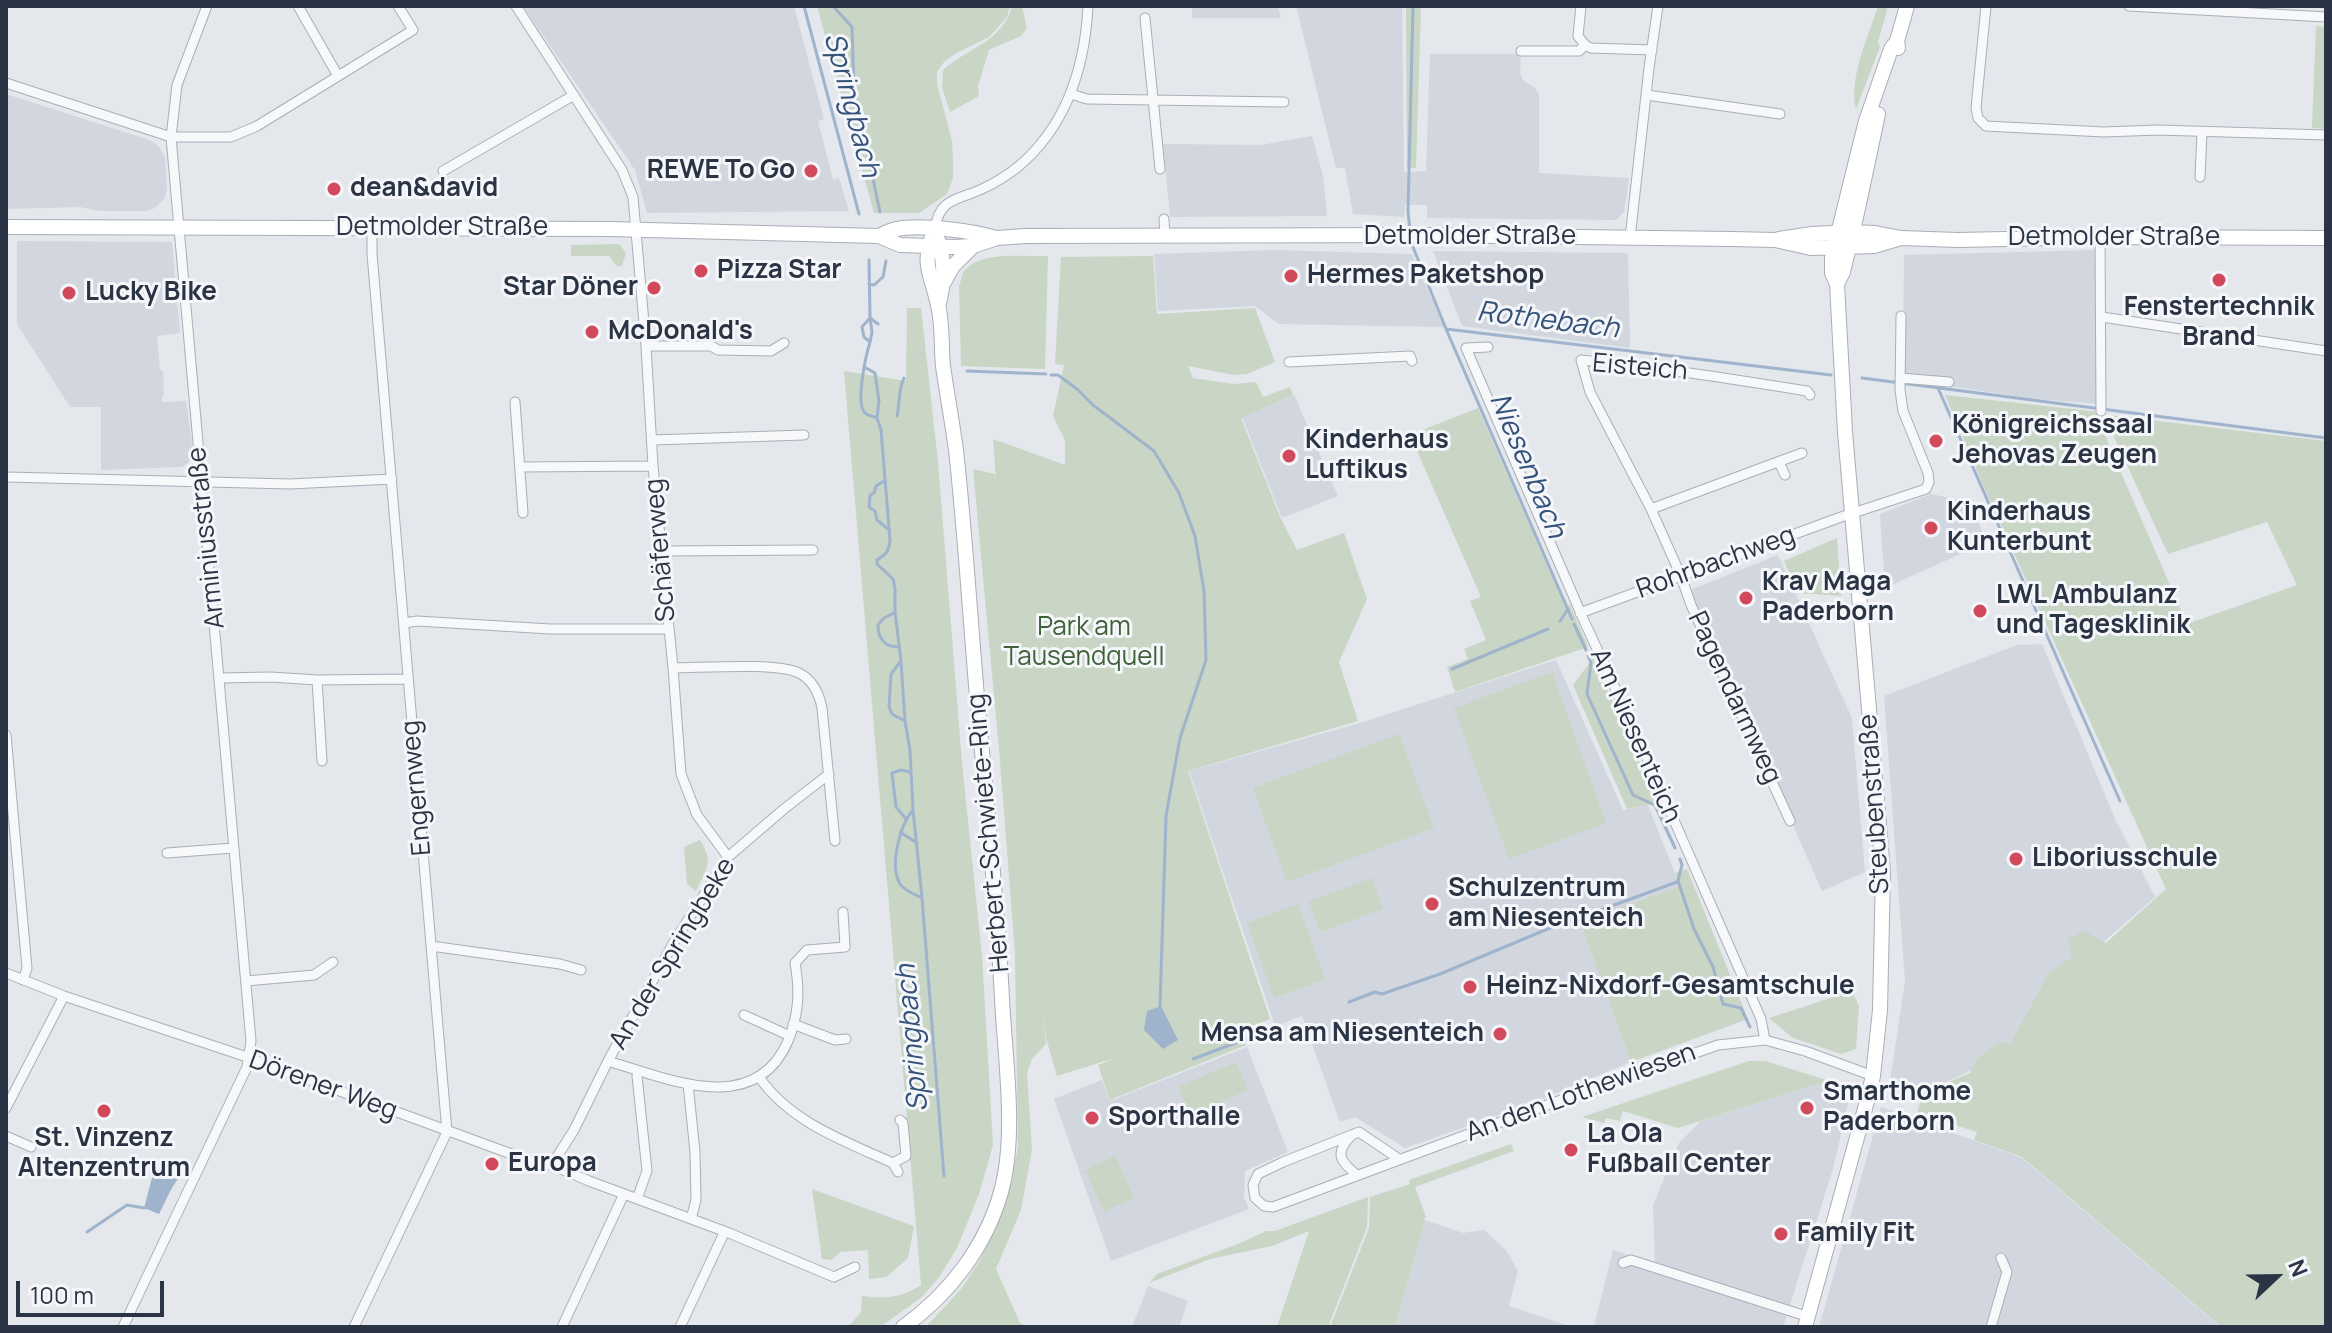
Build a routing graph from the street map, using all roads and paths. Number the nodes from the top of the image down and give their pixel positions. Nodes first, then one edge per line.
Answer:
1 (207, 6) edge
2 (298, 6) edge
3 (398, 6) edge
4 (516, 6) edge
5 (1088, 6) edge
6 (1581, 6) edge
7 (1658, 6) edge
8 (1907, 6) edge
9 (1986, 6) edge
10 (2129, 6) edge
11 (2326, 17) edge
12 (1145, 18) dead end
13 (1585, 45) junction
14 (1652, 50) junction
15 (1521, 51) dead end
16 (338, 76) junction
17 (6, 83) edge
18 (1071, 94) junction
19 (574, 95) junction
20 (1647, 95) junction
21 (1152, 99) junction
22 (1284, 102) dead end
23 (1780, 114) dead end
24 (2202, 132) junction
25 (2326, 135) edge
26 (171, 137) junction
27 (1160, 169) dead end
28 (443, 171) dead end
29 (2200, 177) dead end
30 (1164, 219) dead end
31 (6, 227) edge
32 (178, 227) junction
33 (372, 228) junction
34 (935, 229) junction
35 (636, 230) junction
36 (879, 236) junction
37 (1165, 237) junction
38 (2100, 237) junction
39 (997, 238) junction
40 (1630, 238) junction
41 (2326, 238) edge
42 (1843, 240) junction
43 (934, 246) junction
44 (973, 246) junction
45 (944, 282) junction
46 (938, 305) junction
47 (1901, 316) dead end
48 (2102, 317) junction
49 (784, 343) dead end
50 (646, 346) junction
51 (1488, 347) dead end
52 (2326, 351) edge
53 (1412, 361) dead end
54 (1289, 362) dead end
55 (1900, 378) junction
56 (1949, 382) dead end
57 (1810, 395) dead end
58 (515, 402) dead end
59 (2101, 408) dead end
60 (804, 435) dead end
61 (652, 440) junction
62 (1802, 453) dead end
63 (1779, 462) junction
64 (653, 466) junction
65 (520, 467) junction
66 (1785, 475) dead end
67 (6, 477) edge
68 (392, 479) junction
69 (202, 482) junction
70 (1651, 509) junction
71 (523, 513) dead end
72 (1852, 514) junction
73 (813, 550) dead end
74 (661, 551) junction
75 (1681, 576) junction
76 (1580, 613) junction
77 (404, 623) junction
78 (668, 629) junction
79 (673, 668) junction
80 (220, 678) junction
81 (408, 679) junction
82 (317, 680) junction
83 (6, 735) edge
84 (322, 761) dead end
85 (829, 774) junction
86 (1790, 821) dead end
87 (835, 841) dead end
88 (233, 848) junction
89 (167, 853) dead end
90 (728, 857) junction
91 (843, 912) dead end
92 (431, 946) junction
93 (333, 962) dead end
94 (581, 970) dead end
95 (6, 973) edge
96 (23, 980) junction
97 (246, 981) junction
98 (64, 996) junction
99 (744, 1015) dead end
100 (793, 1024) junction
101 (790, 1036) junction
102 (846, 1039) dead end
103 (1765, 1040) junction
104 (250, 1058) junction
105 (608, 1061) junction
106 (638, 1071) junction
107 (1873, 1076) junction
108 (759, 1077) junction
109 (688, 1084) junction
110 (6, 1108) edge
111 (900, 1120) dead end
112 (447, 1132) junction
113 (1353, 1134) junction
114 (6, 1136) edge
115 (31, 1147) dead end
116 (1399, 1159) junction
117 (553, 1163) junction
118 (1357, 1175) junction
119 (624, 1194) junction
120 (637, 1199) junction
121 (691, 1219) junction
122 (724, 1233) junction
123 (2001, 1258) dead end
124 (1623, 1263) dead end
125 (855, 1267) dead end
126 (1807, 1322) edge
127 (123, 1327) edge
128 (354, 1327) edge
129 (562, 1327) edge
130 (680, 1327) edge
131 (903, 1327) edge
132 (1991, 1327) edge

1 - 26 street, Arminiusstraße
2 - 16 street
3 - 16 street
4 - 19 street, Schäferweg
5 - 18 street
6 - 13 street
7 - 14 street
8 - 42 main road, Steubenstraße
9 - 24 street
10 - 11 street
12 - 21 street
13 - 14 street
13 - 15 street
14 - 20 street
16 - 26 street
17 - 26 street
18 - 21 street
18 - 34 street
19 - 28 street
19 - 35 street, Schäferweg
20 - 23 street
20 - 40 street
21 - 22 street
21 - 27 street
24 - 25 street
24 - 29 street
26 - 32 street, Arminiusstraße
30 - 37 street
31 - 32 main road, Detmolder Straße
32 - 33 main road, Detmolder Straße
32 - 69 street, Arminiusstraße
33 - 35 main road, Detmolder Straße
33 - 68 street, Engernweg
34 - 36 main road, Detmolder Straße
34 - 39 main road, Detmolder Straße
34 - 43 main road, Herbert-Schwiete-Ring
35 - 36 main road, Detmolder Straße
35 - 50 street, Schäferweg
36 - 43 main road, Detmolder Straße
37 - 39 main road, Detmolder Straße
37 - 40 main road, Detmolder Straße
38 - 41 main road, Detmolder Straße
38 - 42 main road, Detmolder Straße
38 - 48 street
39 - 44 main road, Detmolder Straße
40 - 42 main road, Detmolder Straße
42 - 72 main road, Steubenstraße
43 - 44 main road, Detmolder Straße
43 - 45 main road, Herbert-Schwiete-Ring
43 - 46 main road, Herbert-Schwiete-Ring
44 - 45 main road
45 - 46 main road, Herbert-Schwiete-Ring
46 - 131 main road, Herbert-Schwiete-Ring
47 - 55 street
48 - 52 street
48 - 59 street
49 - 50 street
50 - 61 street, Schäferweg
51 - 76 street, Am Niesenteich
53 - 54 street
55 - 56 street
55 - 72 street, Rohrbachweg
57 - 70 street, Eisteich
58 - 65 street
60 - 61 street
61 - 64 street, Schäferweg
62 - 63 street
63 - 66 street
63 - 70 street
64 - 65 street
64 - 74 street, Schäferweg
65 - 71 street
67 - 69 street
68 - 69 street
68 - 77 street, Engernweg
69 - 80 street, Arminiusstraße
70 - 75 street, Eisteich
72 - 75 street, Rohrbachweg
72 - 107 main road, Steubenstraße
73 - 74 street
74 - 78 street, Schäferweg
75 - 76 street, Rohrbachweg
75 - 86 street, Pagendarmweg
76 - 103 street, Am Niesenteich
77 - 78 street
77 - 81 street, Engernweg
78 - 79 street, Schäferweg
79 - 85 street
79 - 90 street, Schäferweg
80 - 82 street
80 - 88 street, Arminiusstraße
81 - 82 street
81 - 92 street, Engernweg
82 - 84 street
83 - 96 street
85 - 87 street
85 - 90 street, An der Springbeke
88 - 89 street
88 - 97 street, Arminiusstraße
90 - 105 street, An der Springbeke
91 - 100 street
92 - 94 street
92 - 112 street, Engernweg
93 - 97 street
95 - 96 street, Dörener Weg
96 - 98 street, Dörener Weg
97 - 104 street, Arminiusstraße
98 - 104 street, Dörener Weg
98 - 110 street
99 - 101 street
100 - 101 street
100 - 102 street
101 - 108 street
103 - 107 street
103 - 116 street, An den Lothewiesen
104 - 112 street, Dörener Weg
104 - 127 street
105 - 106 street
105 - 117 street, An der Springbeke
106 - 109 street
106 - 120 street
107 - 126 main road, Steubenstraße
108 - 109 street
108 - 111 street
109 - 121 street
112 - 117 street, Dörener Weg
112 - 128 street
113 - 116 street
113 - 118 street
113 - 118 street, An den Lothewiesen
114 - 115 street
116 - 118 street, An den Lothewiesen
117 - 119 street, Dörener Weg
119 - 120 street, Dörener Weg
119 - 129 street
120 - 121 street, Dörener Weg
121 - 122 street, Dörener Weg
122 - 125 street, Dörener Weg
122 - 130 street
123 - 132 street
124 - 126 street, Steubenstraße

